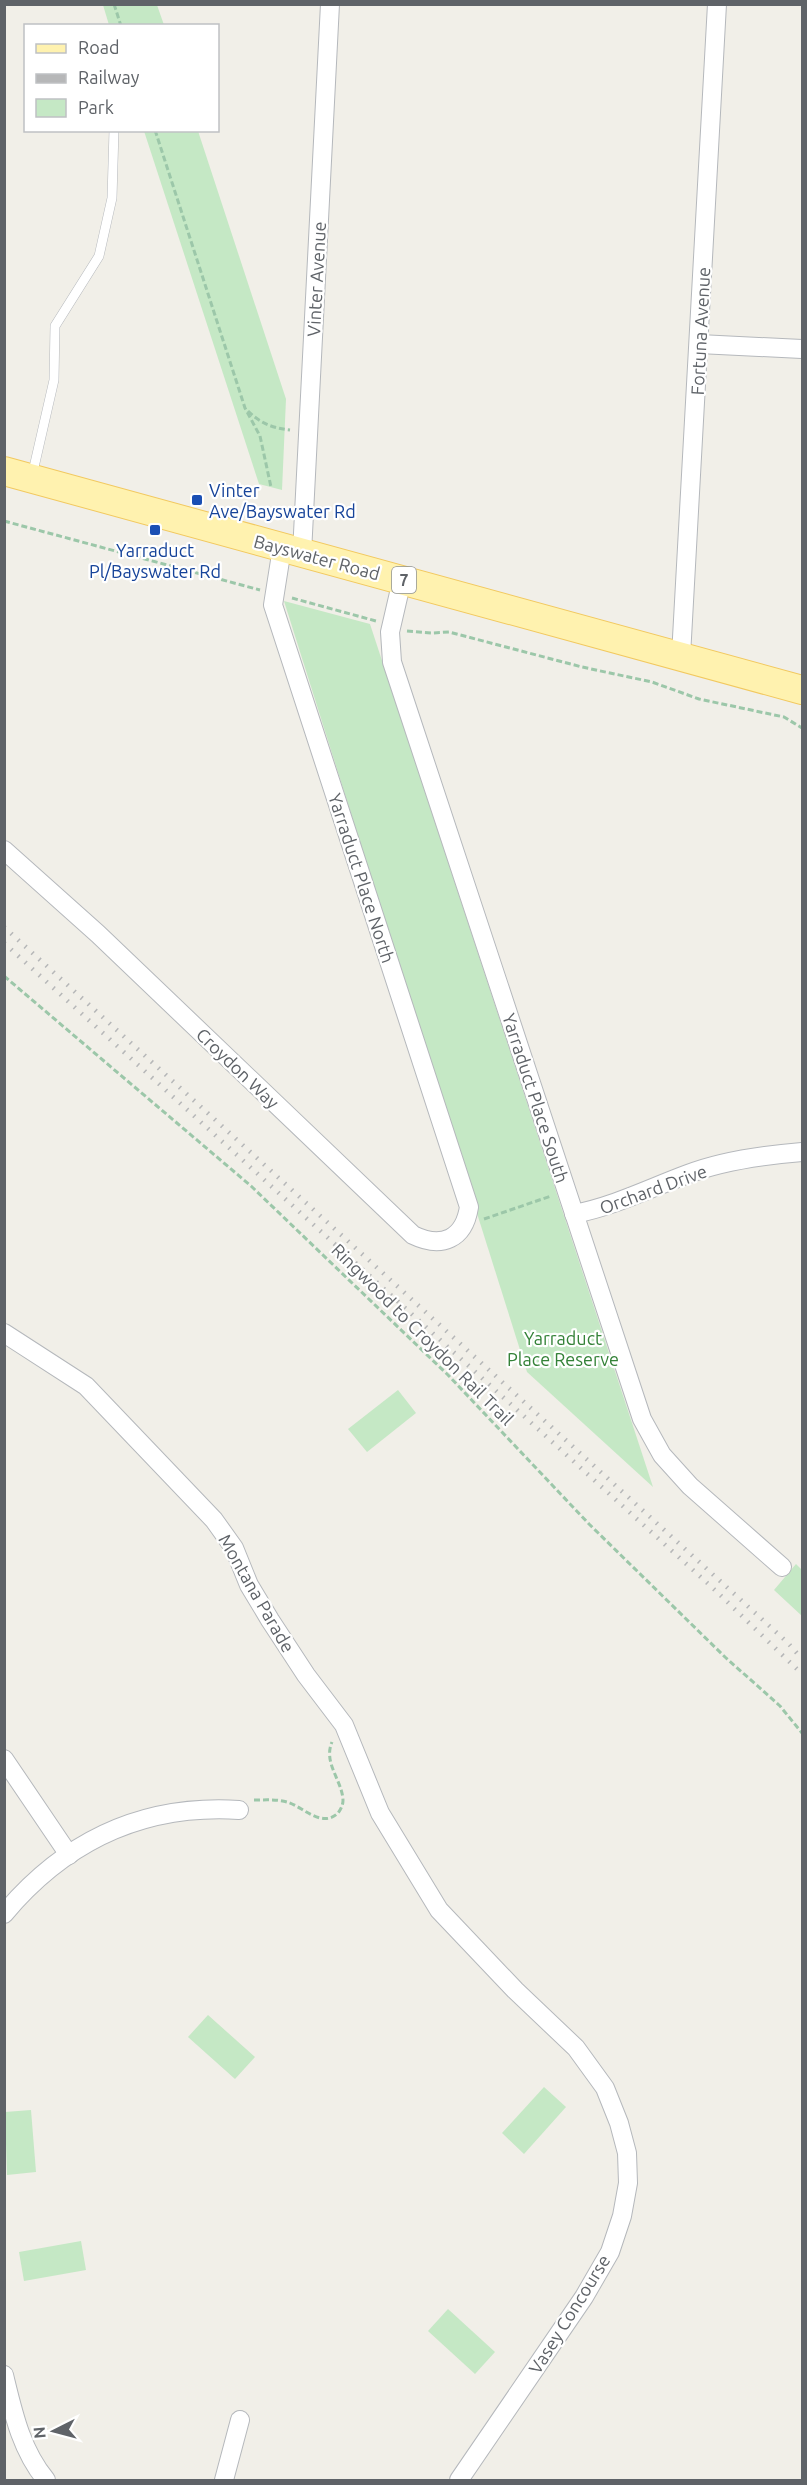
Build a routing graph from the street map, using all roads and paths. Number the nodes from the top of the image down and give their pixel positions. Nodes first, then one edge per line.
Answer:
1 (114, 4) edge
2 (330, 4) edge
3 (717, 4) edge
4 (120, 24) edge
5 (114, 132) edge
6 (156, 132) edge
7 (699, 344) junction
8 (802, 349) edge
9 (245, 408) junction
10 (308, 431) junction
11 (4, 471) edge
12 (32, 478) junction
13 (271, 488) dead end
14 (292, 550) junction
15 (402, 580) junction
16 (681, 656) junction
17 (802, 690) edge
18 (4, 850) edge
19 (4, 976) edge
20 (802, 1152) edge
21 (567, 1191) junction
22 (468, 1213) junction
23 (574, 1214) junction
24 (4, 1333) edge
25 (782, 1567) dead end
26 (344, 1725) junction
27 (802, 1733) edge
28 (4, 1759) edge
29 (239, 1810) joint
30 (69, 1855) junction
31 (439, 1910) joint
32 (4, 1914) edge
33 (4, 2375) edge
34 (240, 2421) dead end
35 (36, 2478) edge
36 (224, 2481) edge
37 (459, 2481) edge

1 - 4 path
2 - 10 street, Vinter Avenue
3 - 7 street, Fortuna Avenue
5 - 12 lane
6 - 9 path
7 - 8 street
7 - 16 street, Fortuna Avenue
9 - 10 path
9 - 13 path
10 - 14 street, Vinter Avenue
11 - 12 main road, Bayswater Road / 7
12 - 14 main road, Bayswater Road / 7
14 - 15 main road, Bayswater Road / 7
14 - 22 street, Yarraduct Place North
15 - 16 main road, Bayswater Road / 7
15 - 21 street, Yarraduct Place South
16 - 17 main road, Bayswater Road / 7
18 - 22 street, Croydon Way
19 - 27 path, Ringwood to Croydon Rail Trail
20 - 23 street, Orchard Drive
21 - 22 path
21 - 23 street, Yarraduct Place South
23 - 25 street, Yarraduct Place South
24 - 26 street, Montana Parade
26 - 29 path
26 - 31 street, Montana Parade
28 - 30 street
29 - 30 street
30 - 32 street
31 - 37 street, Vasey Concourse
33 - 35 street
34 - 36 street

